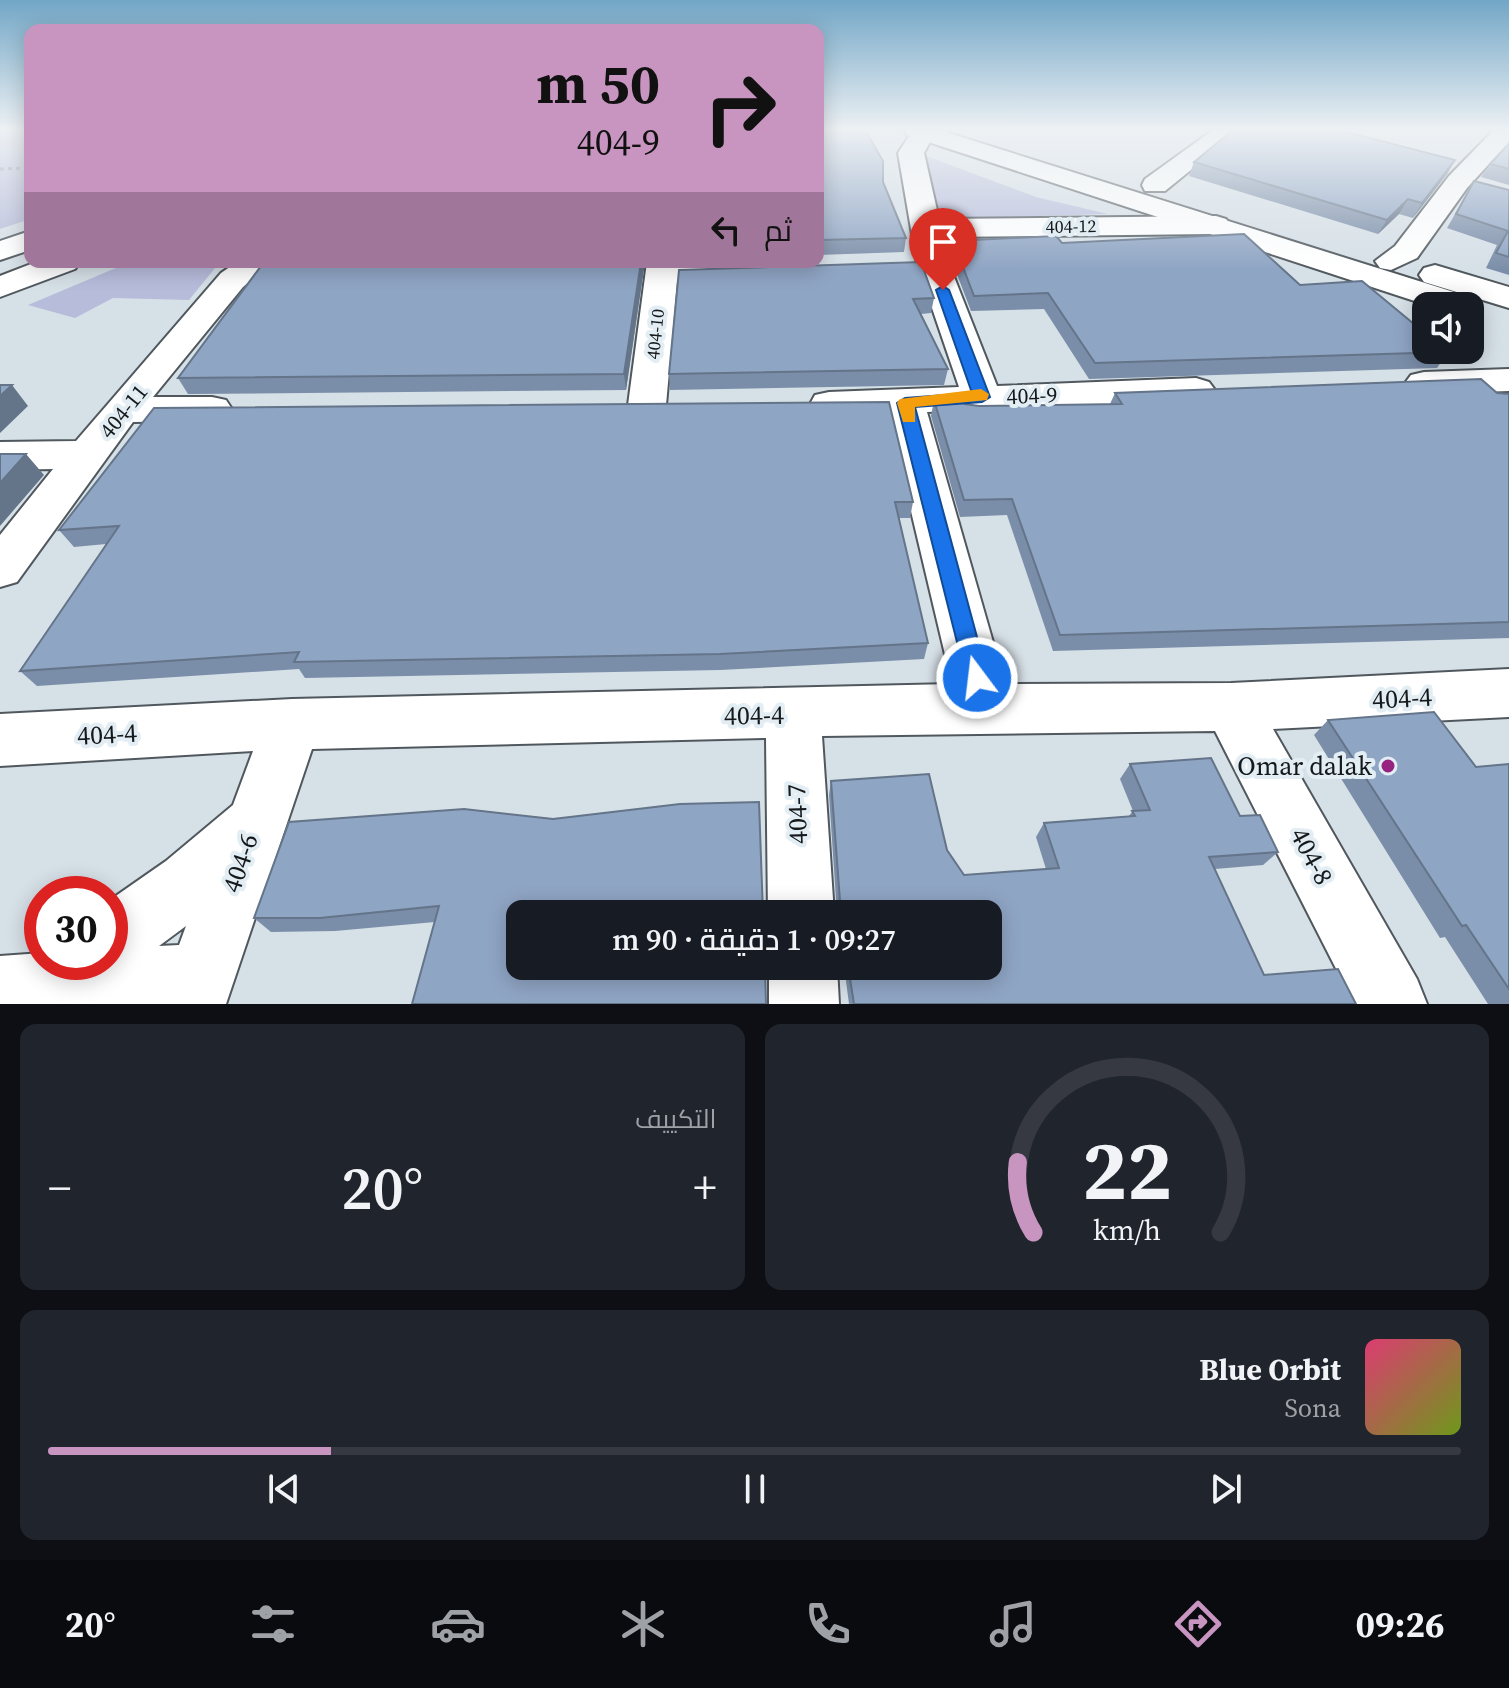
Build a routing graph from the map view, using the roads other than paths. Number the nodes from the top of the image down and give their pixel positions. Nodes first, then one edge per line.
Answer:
1 (915, 177) edge
2 (1085, 177) edge
3 (1121, 177) edge
4 (1166, 177) edge
5 (1477, 177) edge
6 (1155, 185) junction
7 (1216, 225) junction
8 (925, 228) junction
9 (24, 242) edge
10 (0, 251) edge
11 (1391, 261) junction
12 (49, 268) edge
13 (249, 268) edge
14 (662, 268) edge
15 (718, 268) edge
16 (773, 269) edge
17 (0, 287) edge
18 (1421, 292) edge
19 (1509, 298) edge
20 (1484, 313) edge
21 (1509, 321) edge
22 (1509, 380) edge
23 (1381, 384) edge
24 (1237, 389) edge
25 (982, 397) junction
26 (905, 403) junction
27 (799, 404) edge
28 (647, 405) edge
29 (250, 409) edge
30 (122, 410) junction
31 (88, 455) junction
32 (0, 456) edge
33 (0, 569) edge
34 (1509, 693) edge
35 (1231, 707) junction
36 (985, 708) junction
37 (793, 715) junction
38 (292, 724) junction
39 (0, 740) edge
40 (253, 824) junction
41 (800, 900) edge
42 (128, 928) edge
43 (803, 980) edge
44 (29, 981) edge
45 (195, 991) edge
46 (804, 1004) edge
47 (1392, 1004) edge

1 - 8 street
2 - 7 street
3 - 6 street
4 - 6 street
5 - 11 street
6 - 11 street
7 - 8 street, 404-12
7 - 18 street
8 - 25 street
9 - 10 street
11 - 19 street
12 - 17 street
13 - 30 street, 404-11
14 - 28 street, 404-10
15 - 16 street
20 - 21 street
22 - 23 street
24 - 25 street, 404-9
25 - 26 street, 404-9
26 - 27 street, 404-9
26 - 36 street
29 - 30 street
30 - 31 street, 404-11
31 - 32 street
31 - 33 street, 404-11
34 - 35 street, 404-4
35 - 36 street, 404-4
35 - 47 street, 404-8
36 - 37 street, 404-4
37 - 38 street, 404-4
37 - 41 street, 404-7
38 - 39 street, 404-4
38 - 40 street, 404-6
40 - 42 street
40 - 45 street, 404-6
43 - 46 street
44 - 45 street

